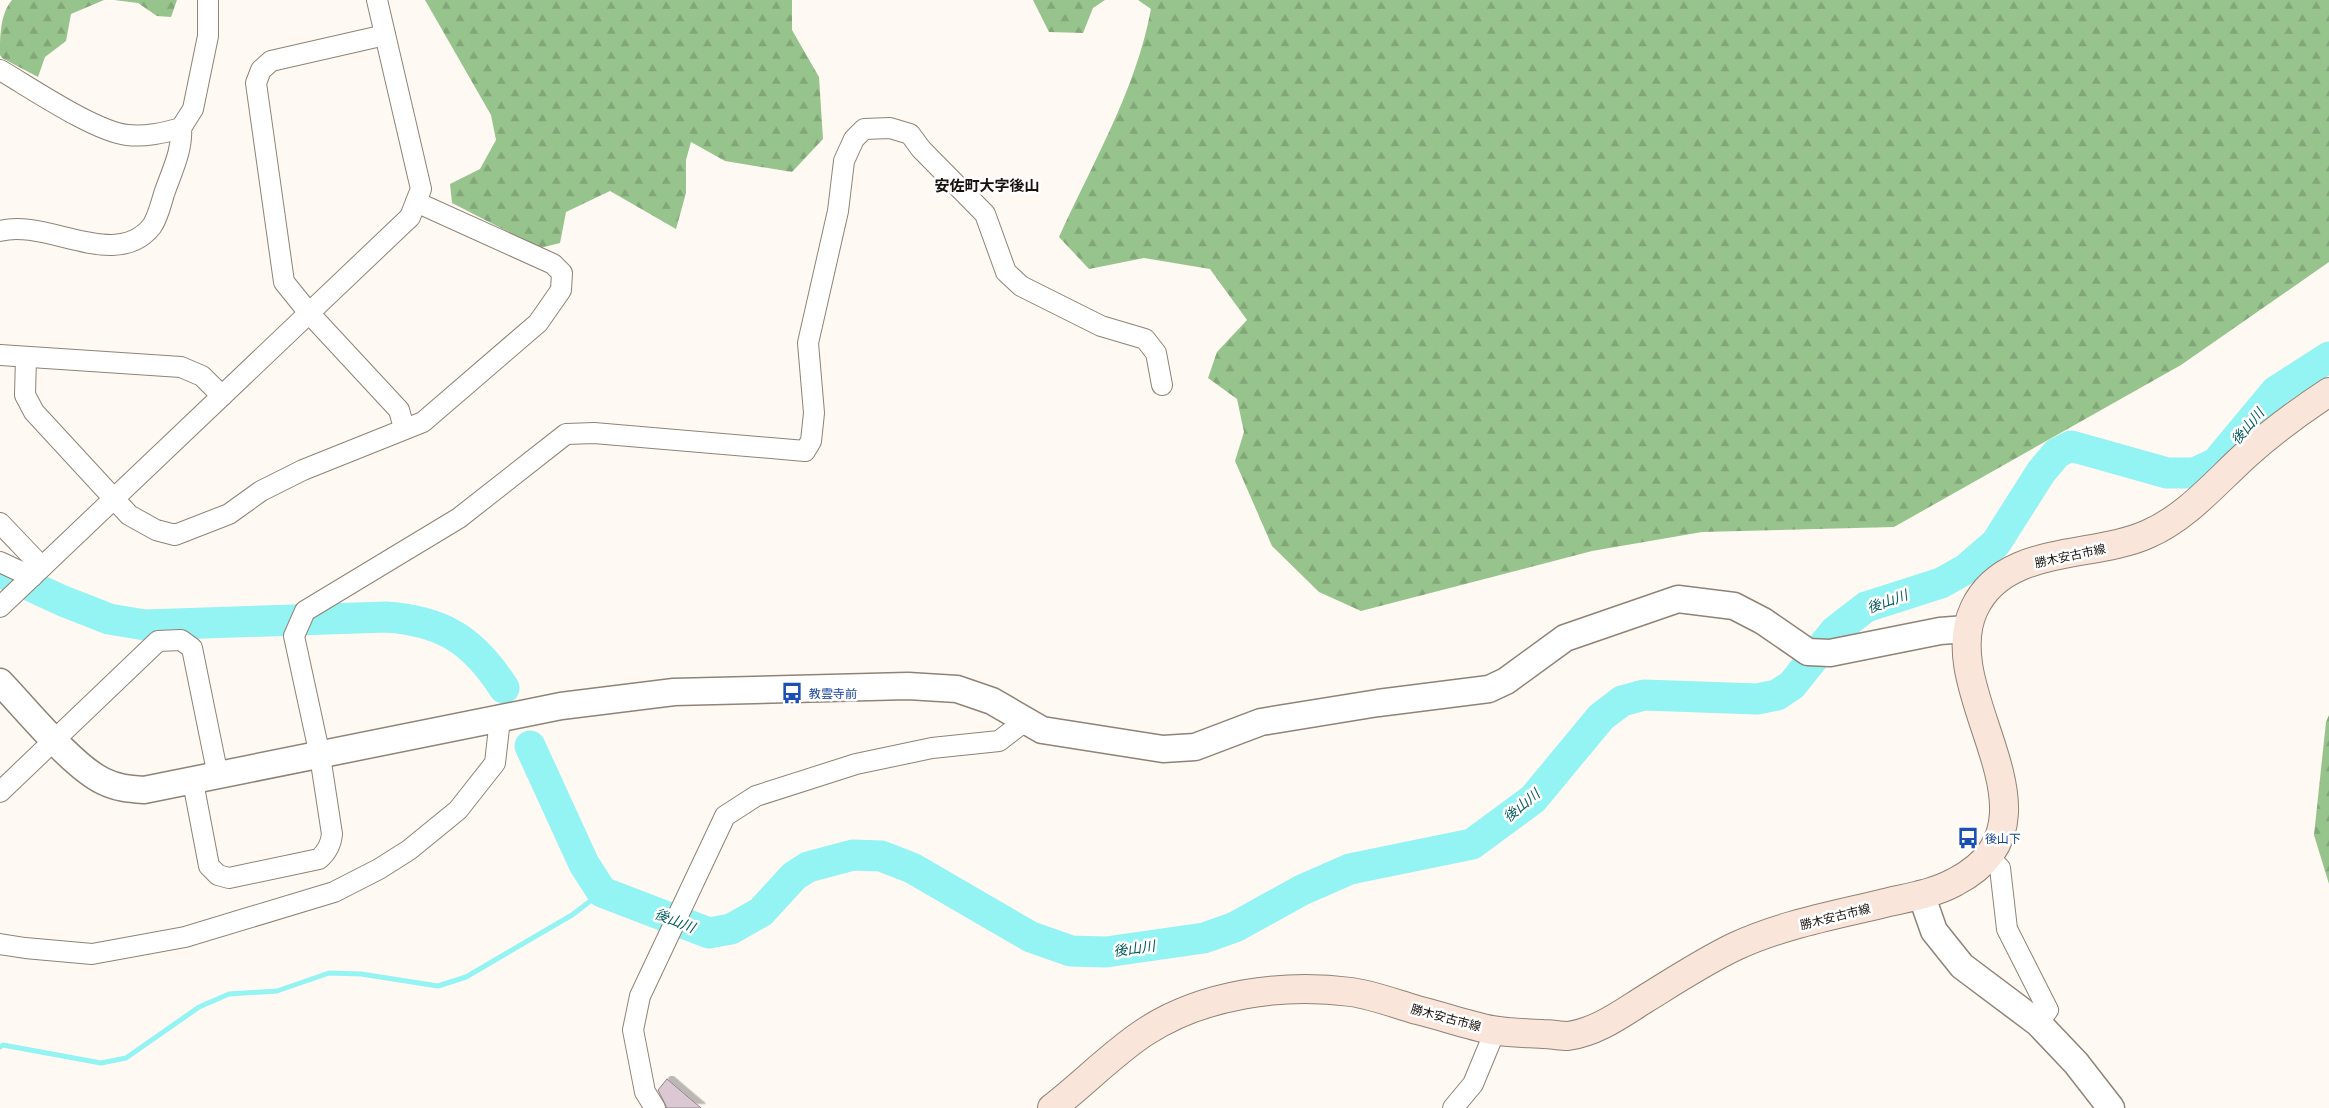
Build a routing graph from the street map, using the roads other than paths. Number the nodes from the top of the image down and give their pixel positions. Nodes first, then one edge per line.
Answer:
1 (208, 0) edge
2 (377, 0) edge
3 (385, 35) junction
4 (0, 70) edge
5 (181, 128) junction
6 (416, 202) junction
7 (0, 232) edge
8 (308, 313) junction
9 (0, 356) edge
10 (26, 357) junction
11 (1162, 385) dead end
12 (2329, 392) edge
13 (222, 396) junction
14 (404, 428) junction
15 (114, 498) junction
16 (0, 523) edge
17 (0, 562) edge
18 (30, 578) junction
19 (0, 607) edge
20 (1966, 628) junction
21 (0, 682) edge
22 (500, 719) junction
23 (1025, 721) junction
24 (56, 740) junction
25 (320, 756) junction
26 (218, 776) junction
27 (192, 782) junction
28 (0, 792) edge
29 (1987, 856) junction
30 (1921, 894) junction
31 (0, 944) edge
32 (2038, 1023) junction
33 (1495, 1031) junction
34 (655, 1108) edge
35 (1052, 1108) edge
36 (1453, 1108) edge
37 (2111, 1108) edge

1 - 5 street
2 - 3 street
3 - 6 street
3 - 8 street
4 - 5 street
5 - 7 street
6 - 8 street
6 - 14 street
8 - 13 street
8 - 14 street
9 - 10 street
10 - 13 street
10 - 15 street
11 - 25 street
12 - 20 main road, 勝木安古市線
13 - 15 street
14 - 15 street
15 - 18 street
16 - 18 street
17 - 18 street
18 - 19 street
20 - 23 street
20 - 29 main road, 勝木安古市線
21 - 24 street
22 - 23 street
22 - 25 street
22 - 31 street
23 - 34 street
24 - 26 street
24 - 27 street
24 - 28 street
25 - 26 street
25 - 27 street
26 - 27 street
29 - 30 main road, 勝木安古市線
29 - 32 street
30 - 32 street
30 - 33 main road, 勝木安古市線
32 - 37 street
33 - 35 main road, 勝木安古市線
33 - 36 street

